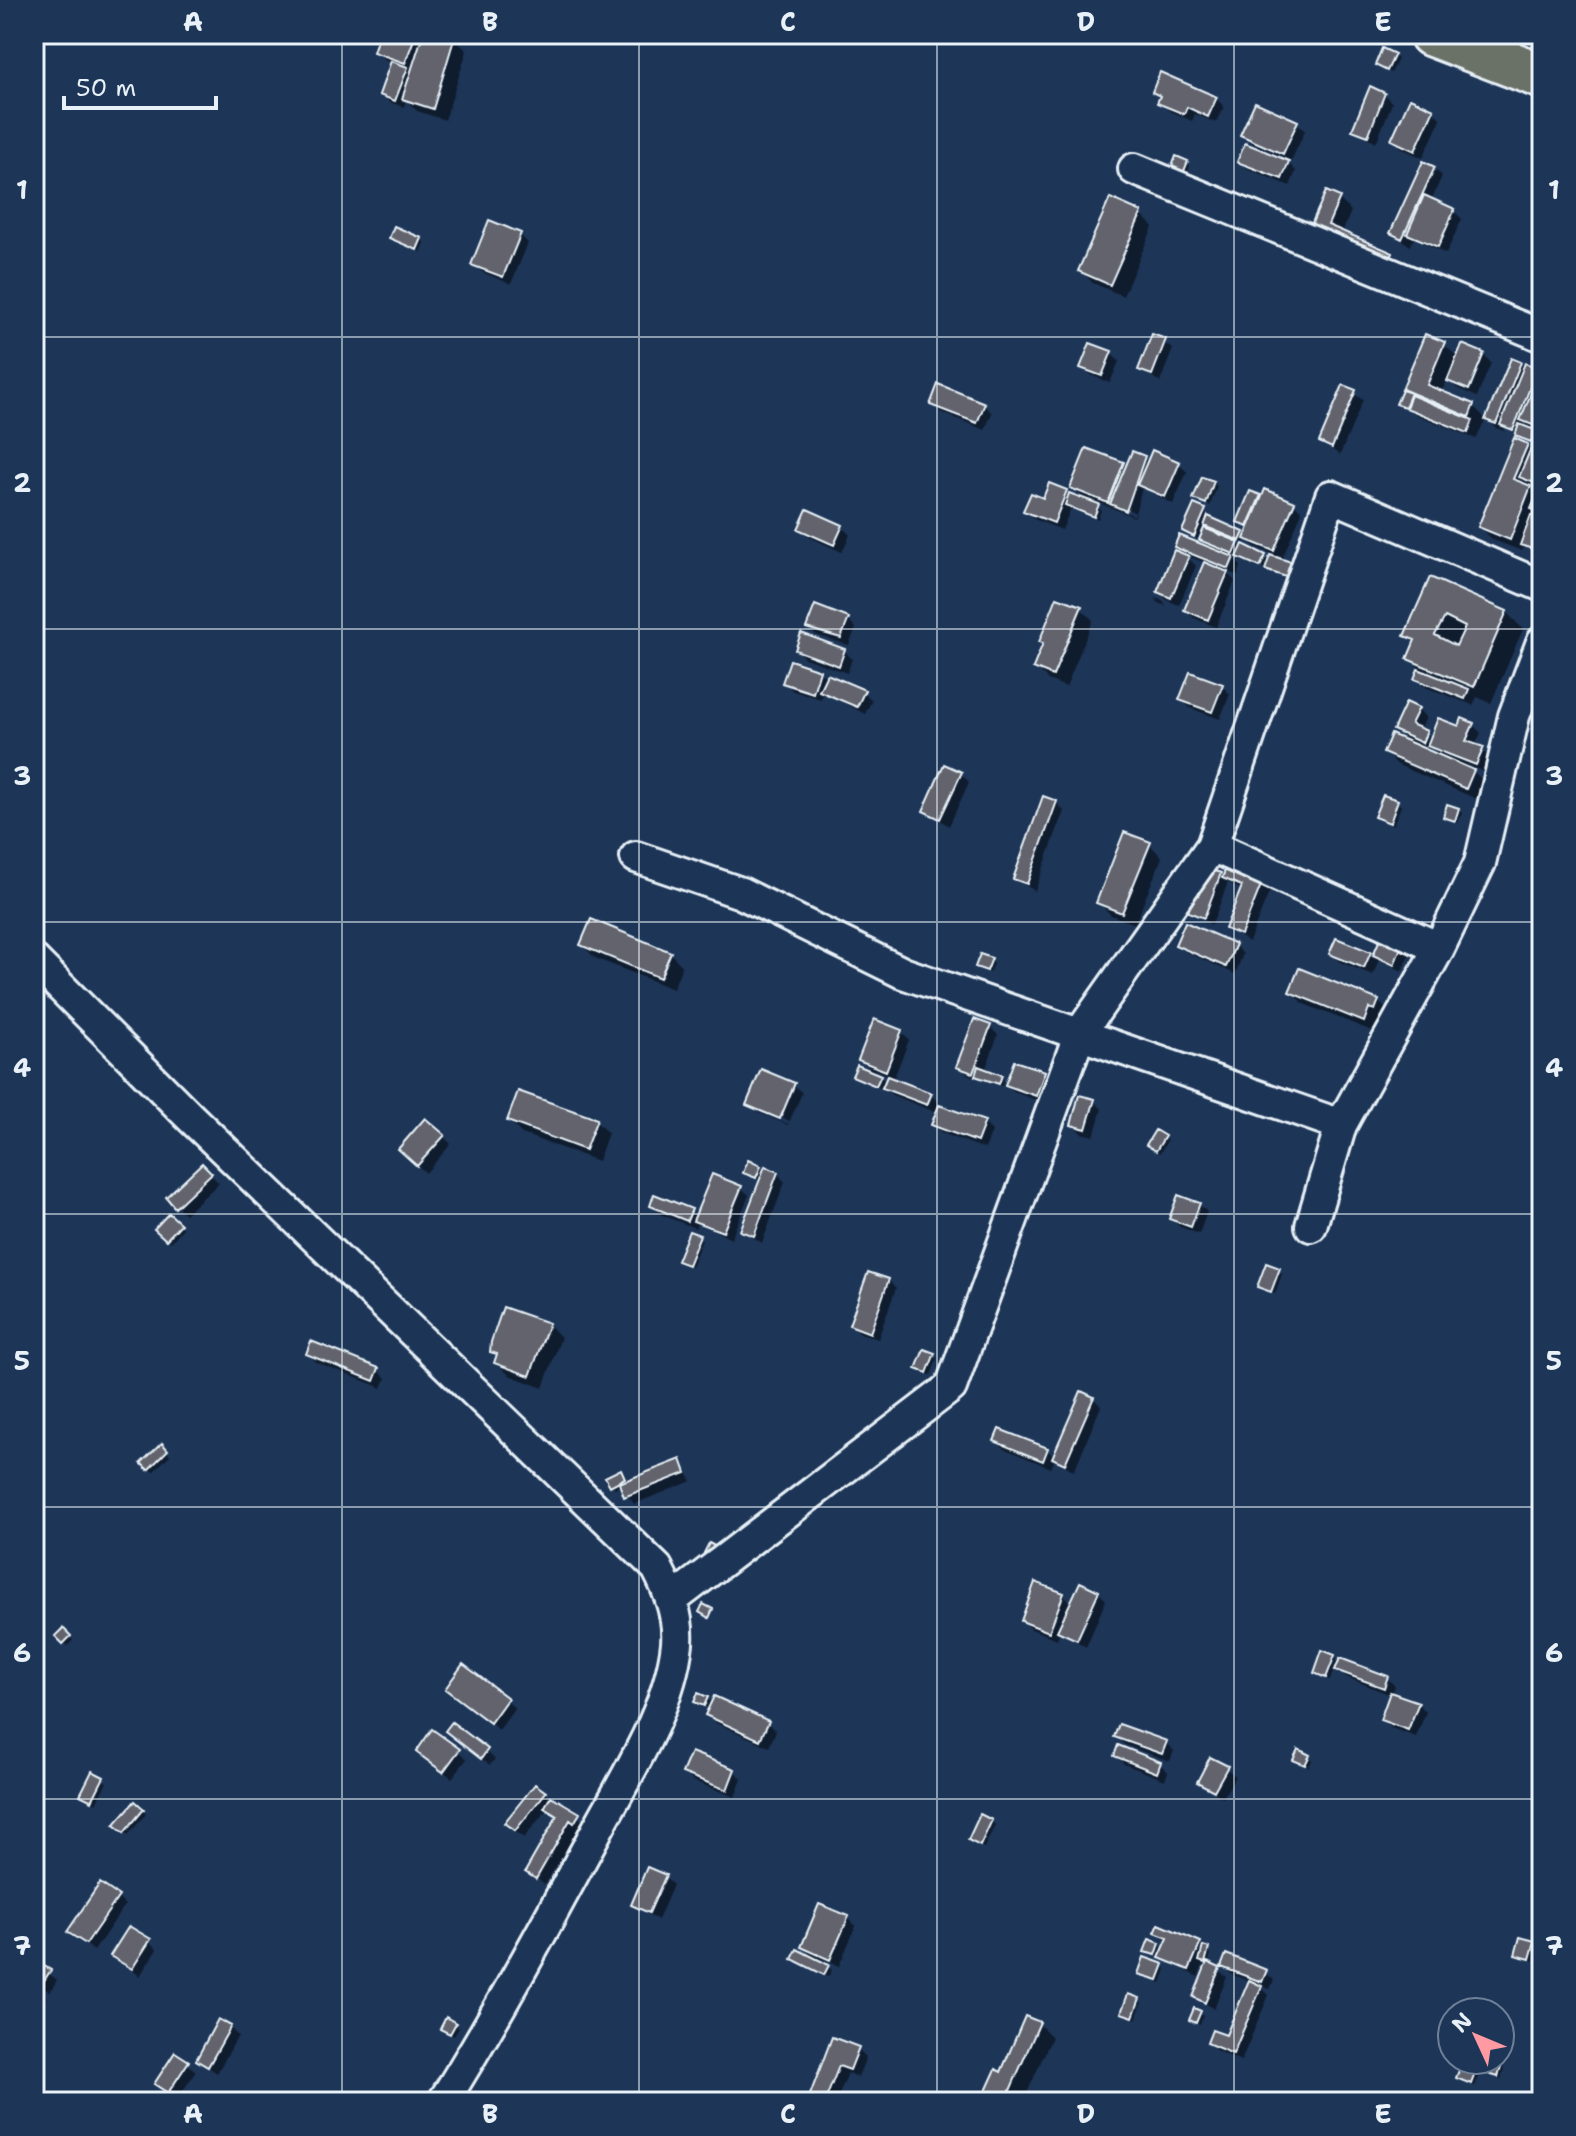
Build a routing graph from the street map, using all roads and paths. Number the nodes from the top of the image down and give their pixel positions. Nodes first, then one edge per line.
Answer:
1 (1432, 34) edge
2 (1542, 76) edge
3 (1134, 169) dead end
4 (1542, 336) edge
5 (1542, 586) edge
6 (1542, 642) edge
7 (1212, 846) junction
8 (636, 857) dead end
9 (1439, 948) junction
10 (34, 960) edge
11 (1080, 1033) junction
12 (1341, 1125) junction
13 (1311, 1226) dead end
14 (673, 1599) junction
15 (443, 2102) edge

1 - 2 highway
3 - 4 street
5 - 7 street
6 - 9 street
7 - 9 street
7 - 11 street
8 - 11 street
9 - 12 street
10 - 14 street
11 - 12 street
11 - 14 street
12 - 13 street
14 - 15 street

